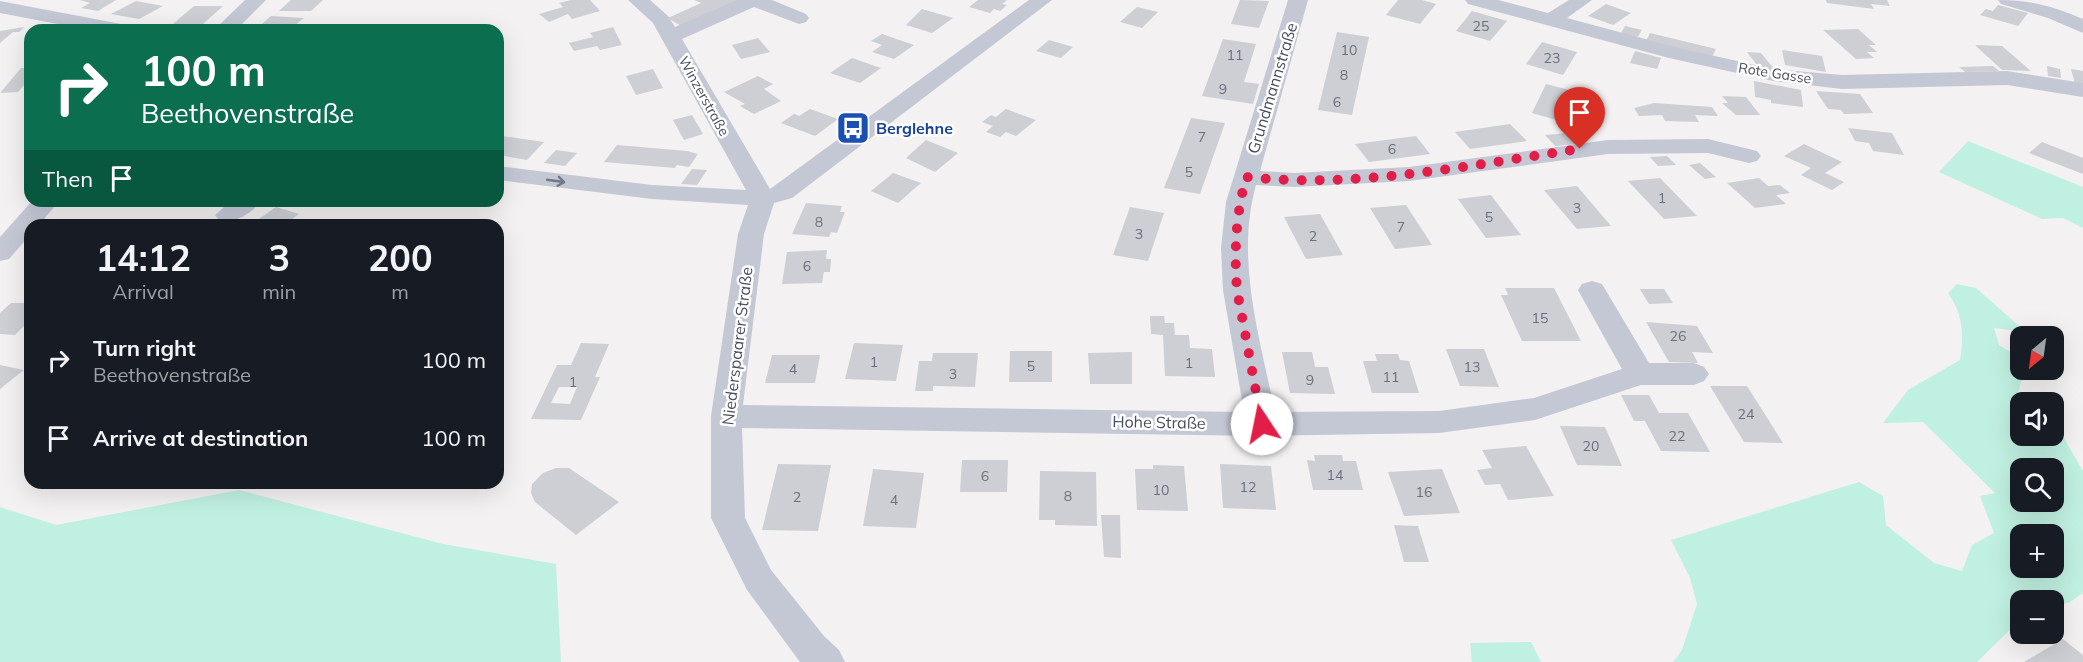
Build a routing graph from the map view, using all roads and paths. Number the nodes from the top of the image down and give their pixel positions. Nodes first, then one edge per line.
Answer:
1 (256, 0) edge
2 (638, 0) edge
3 (754, 0) edge
4 (1042, 0) edge
5 (1298, 0) edge
6 (1475, 0) edge
7 (1582, 0) edge
8 (2008, 0) edge
9 (15, 6) edge
10 (799, 18) dead end
11 (1551, 20) junction
12 (94, 24) edge
13 (230, 24) edge
14 (2083, 27) edge
15 (671, 37) junction
16 (2083, 90) edge
17 (1749, 156) dead end
18 (747, 172) junction
19 (808, 173) junction
20 (504, 174) edge
21 (1246, 177) junction
22 (763, 198) junction
23 (41, 207) edge
24 (30, 219) edge
25 (24, 226) edge
26 (0, 253) edge
27 (1592, 290) dead end
28 (1640, 374) junction
29 (1694, 374) dead end
30 (726, 416) junction
31 (1262, 424) junction
32 (826, 662) edge

1 - 13 street
2 - 15 street, Winzerstraße
3 - 10 street
3 - 15 street
4 - 19 street
5 - 21 street, Grundmannstraße
6 - 11 street, Rote Gasse
7 - 11 street
8 - 14 street
9 - 12 street
11 - 16 street, Rote Gasse
15 - 18 street, Winzerstraße
17 - 21 street
18 - 19 street
18 - 22 street, Winzerstraße
19 - 22 street
20 -> 22 street
21 - 31 street, Grundmannstraße
22 - 30 street, Niederspaarer Straße
23 - 24 street
25 - 26 street
27 - 28 street
28 - 29 street, Hohe Straße
28 - 31 street, Hohe Straße
30 - 31 street, Hohe Straße
30 - 32 street, Niederspaarer Straße

